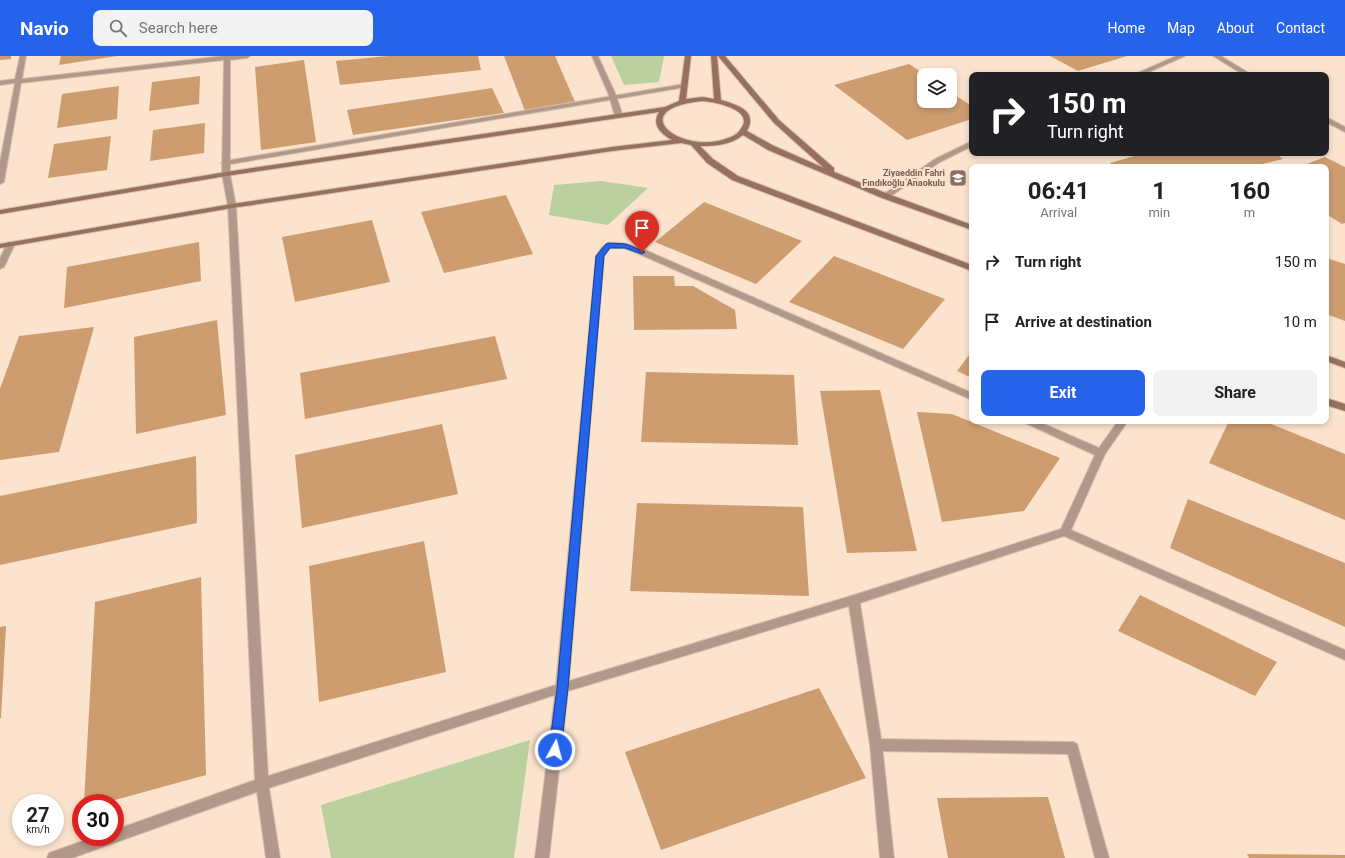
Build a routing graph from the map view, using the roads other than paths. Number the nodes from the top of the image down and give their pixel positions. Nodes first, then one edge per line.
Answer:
1 (23, 56) edge
2 (247, 56) edge
3 (595, 56) edge
4 (688, 56) edge
5 (714, 56) edge
6 (720, 56) edge
7 (1182, 56) edge
8 (1216, 56) edge
9 (227, 57) edge
10 (1143, 72) edge
11 (1244, 72) edge
12 (19, 80) junction
13 (0, 83) edge
14 (684, 86) junction
15 (615, 98) junction
16 (718, 100) junction
17 (682, 102) junction
18 (666, 109) junction
19 (619, 116) junction
20 (1329, 121) edge
21 (1345, 130) edge
22 (743, 132) junction
23 (681, 141) junction
24 (694, 144) junction
25 (969, 144) edge
26 (226, 163) junction
27 (226, 174) junction
28 (837, 175) junction
29 (0, 182) edge
30 (885, 196) junction
31 (232, 206) junction
32 (0, 212) edge
33 (969, 227) edge
34 (11, 244) junction
35 (0, 246) edge
36 (0, 267) edge
37 (969, 267) edge
38 (1329, 359) edge
39 (1345, 365) edge
40 (969, 396) edge
41 (1329, 402) edge
42 (1345, 408) edge
43 (1035, 424) edge
44 (1121, 424) edge
45 (1101, 453) junction
46 (1065, 532) junction
47 (854, 600) junction
48 (1345, 655) edge
49 (562, 688) junction
50 (876, 745) junction
51 (262, 784) junction
52 (124, 833) edge
53 (88, 846) edge
54 (54, 858) edge
55 (273, 858) edge
56 (542, 858) edge
57 (886, 858) edge
58 (1102, 858) edge

1 - 12 street
2 - 9 street
3 - 15 street
4 - 14 street
5 - 16 street
6 - 28 street
7 - 10 street
8 - 11 street
9 - 12 street
9 - 26 street
12 - 13 street
12 - 29 street
14 - 15 street
14 - 17 street
15 - 19 street
15 - 26 street
16 - 17 street
16 - 22 street
17 - 18 street
18 - 19 street
18 - 23 street
19 - 27 street
20 - 21 street
22 - 24 street
22 - 28 street
23 - 24 street
23 - 31 street
24 - 37 street
25 - 30 street
26 - 27 street
27 - 31 street
27 - 32 street
28 - 30 street
30 - 33 street
31 - 34 street
31 - 51 street
34 - 35 street
34 - 36 street
38 - 39 street
40 - 49 street
41 - 42 street
43 - 45 street
44 - 45 street
45 - 46 street
46 - 47 street
46 - 48 street
47 - 49 street
47 - 50 street
49 - 51 street
49 - 56 street
50 - 57 street
50 - 58 street
51 - 52 street
51 - 55 street
53 - 54 street

